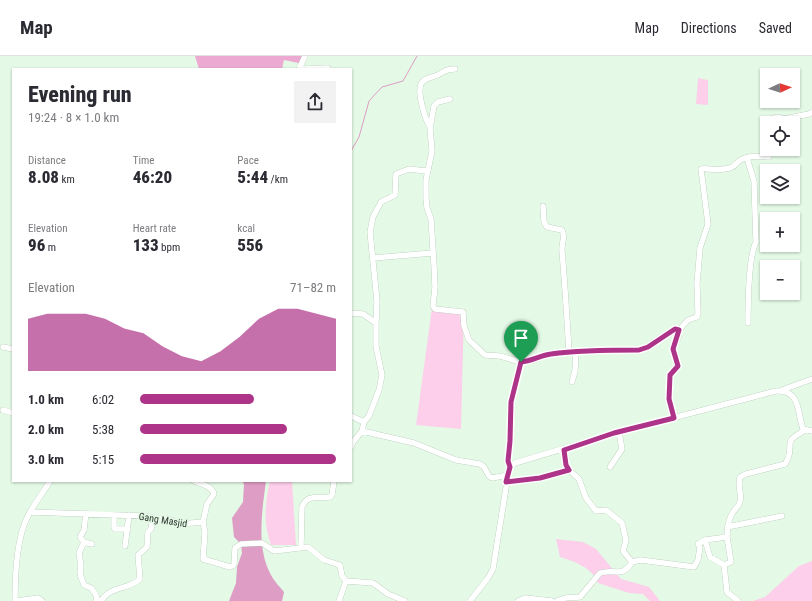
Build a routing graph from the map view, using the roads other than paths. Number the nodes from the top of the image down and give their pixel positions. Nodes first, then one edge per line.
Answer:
1 (305, 56) edge
2 (300, 68) edge
3 (455, 69) dead end
4 (450, 99) dead end
5 (812, 112) edge
6 (799, 116) edge
7 (430, 128) junction
8 (769, 156) edge
9 (747, 158) junction
10 (426, 171) junction
11 (543, 206) dead end
12 (433, 253) junction
13 (373, 258) junction
14 (352, 313) edge
15 (376, 323) junction
16 (748, 323) dead end
17 (679, 330) junction
18 (3, 348) dead end
19 (12, 349) edge
20 (576, 351) junction
21 (569, 352) junction
22 (521, 362) junction
23 (812, 379) edge
24 (572, 382) dead end
25 (782, 390) junction
26 (3, 410) dead end
27 (12, 413) edge
28 (352, 416) edge
29 (674, 418) junction
30 (364, 422) junction
31 (805, 430) junction
32 (362, 431) junction
33 (812, 431) edge
34 (618, 432) junction
35 (352, 444) edge
36 (564, 450) junction
37 (510, 467) junction
38 (610, 467) dead end
39 (569, 470) junction
40 (508, 475) junction
41 (49, 482) edge
42 (196, 482) edge
43 (334, 482) edge
44 (506, 482) junction
45 (30, 512) junction
46 (86, 513) junction
47 (114, 515) junction
48 (129, 515) junction
49 (782, 516) dead end
50 (154, 518) junction
51 (203, 522) junction
52 (727, 528) junction
53 (128, 529) junction
54 (727, 537) junction
55 (705, 540) junction
56 (84, 542) junction
57 (92, 544) dead end
58 (125, 546) dead end
59 (301, 546) junction
60 (632, 562) junction
61 (724, 565) junction
62 (346, 581) junction
63 (16, 601) edge
64 (42, 601) edge
65 (97, 601) edge
66 (339, 601) edge
67 (405, 601) edge
68 (470, 601) edge
69 (518, 601) edge
70 (552, 601) edge
71 (557, 601) edge
72 (738, 601) edge

1 - 2 street
3 - 7 street
4 - 7 street
5 - 6 street
7 - 10 street
8 - 9 street
9 - 16 street
9 - 17 street
10 - 12 street
10 - 13 street
11 - 21 street
12 - 13 street
12 - 22 street
13 - 15 street
14 - 15 street
15 - 30 street
17 - 20 street
17 - 29 street
18 - 19 street
20 - 21 street
20 - 24 street
21 - 22 street
22 - 37 street
23 - 25 street
25 - 29 street
25 - 31 street
26 - 27 street
28 - 30 street
29 - 34 street
30 - 32 street
31 - 33 street
31 - 52 street
32 - 35 street
32 - 40 street
34 - 36 street
34 - 38 street
36 - 37 street
36 - 39 street
37 - 40 street
39 - 44 street
39 - 60 street
40 - 44 street
41 - 45 street
42 - 51 street
43 - 59 street
44 - 68 street
45 - 46 street, Gang Masjid
45 - 63 street
46 - 47 street, Gang Masjid
46 - 56 street
47 - 48 street, Gang Masjid
47 - 53 street
48 - 50 street, Gang Masjid
48 - 53 street
49 - 52 street
50 - 51 street, Gang Masjid
50 - 65 street
51 - 59 street, Gang Masjid
52 - 54 street
53 - 58 street
54 - 55 street
54 - 61 street
55 - 60 street
55 - 61 street
56 - 57 street
56 - 65 street
59 - 62 street
60 - 71 street
61 - 72 street
62 - 66 street
62 - 67 street
63 - 64 street
69 - 70 street

